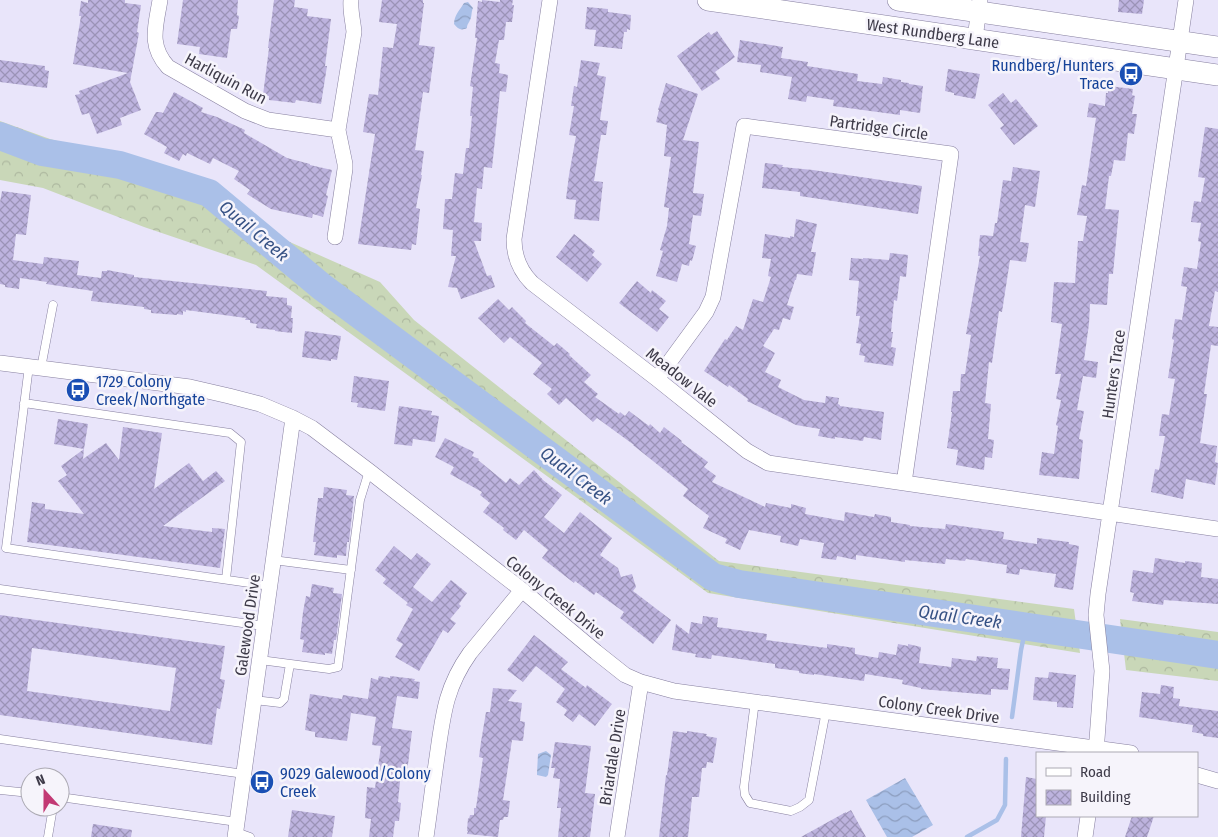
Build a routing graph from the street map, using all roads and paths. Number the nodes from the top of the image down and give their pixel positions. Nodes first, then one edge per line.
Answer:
1 (160, 0) edge
2 (351, 0) edge
3 (550, 0) edge
4 (708, 0) edge
5 (898, 0) edge
6 (1186, 0) edge
7 (759, 4) edge
8 (979, 6) edge
9 (975, 39) junction
10 (1180, 41) junction
11 (1218, 47) edge
12 (1176, 69) junction
13 (1218, 75) edge
14 (338, 130) junction
15 (335, 238) dead end
16 (53, 305) dead end
17 (0, 363) edge
18 (35, 367) junction
19 (657, 379) junction
20 (24, 404) junction
21 (293, 418) junction
22 (369, 472) junction
23 (904, 483) junction
24 (1110, 513) junction
25 (1218, 529) edge
26 (273, 560) junction
27 (351, 570) junction
28 (226, 579) junction
29 (270, 586) junction
30 (0, 589) edge
31 (522, 590) junction
32 (264, 626) junction
33 (260, 660) junction
34 (290, 664) junction
35 (641, 682) junction
36 (254, 700) junction
37 (755, 701) junction
38 (826, 711) junction
39 (0, 739) edge
40 (1096, 751) edge
41 (1114, 752) edge
42 (244, 774) junction
43 (1198, 775) edge
44 (1218, 782) edge
45 (0, 790) edge
46 (20, 792) edge
47 (70, 799) edge
48 (51, 817) edge
49 (1088, 817) edge
50 (239, 832) edge
51 (48, 837) edge
52 (426, 837) edge
53 (617, 837) edge
54 (1085, 837) edge

1 - 14 street, Harliquin Run
2 - 14 street
3 - 19 street, Meadow Vale
4 - 7 main road, West Rundberg Lane
5 - 8 main road, West Rundberg Lane
6 - 10 street, Hunters Trace
7 - 9 main road, West Rundberg Lane
8 - 9 street
8 - 10 main road, West Rundberg Lane
9 - 12 main road, West Rundberg Lane
10 - 11 main road, West Rundberg Lane
10 - 12 street, Hunters Trace
12 - 13 main road, West Rundberg Lane
12 - 24 street, Hunters Trace
14 - 15 street
16 - 18 lane
17 - 18 street, Colony Creek Drive
18 - 20 lane
18 - 21 street, Colony Creek Drive
19 - 23 street, Meadow Vale
19 - 23 street, Partridge Circle
20 - 28 lane
20 - 28 lane
21 - 22 street, Colony Creek Drive
21 - 26 street, Galewood Drive
22 - 27 lane
22 - 31 street, Colony Creek Drive
23 - 24 street, Meadow Vale
24 - 25 street, Meadow Vale
24 - 40 street, Hunters Trace
26 - 27 lane
26 - 29 street, Galewood Drive
27 - 34 lane
28 - 29 lane
29 - 32 street, Galewood Drive
30 - 32 lane
31 - 35 street, Colony Creek Drive
31 - 52 street
32 - 33 street, Galewood Drive
33 - 34 lane
33 - 36 street, Galewood Drive
34 - 36 lane
35 - 37 street, Colony Creek Drive
35 - 53 street, Briardale Drive
36 - 42 street, Galewood Drive
37 - 38 street, Colony Creek Drive
37 - 38 lane
38 - 40 street, Colony Creek Drive
39 - 42 lane
40 - 41 street, Colony Creek Drive
42 - 50 street, Galewood Drive
43 - 44 street
45 - 46 lane
47 - 50 lane
48 - 51 lane
49 - 54 street

